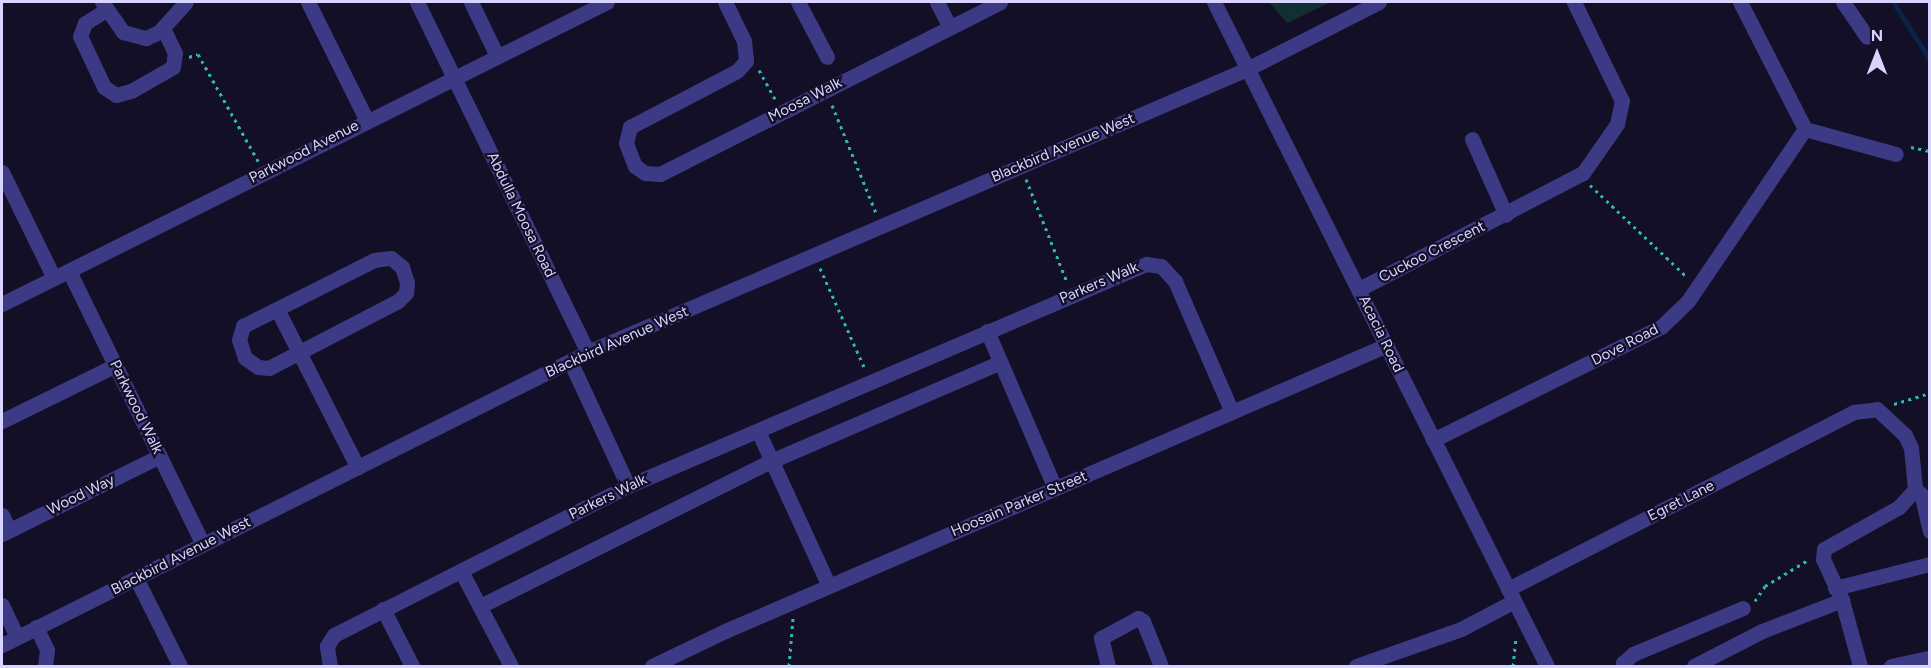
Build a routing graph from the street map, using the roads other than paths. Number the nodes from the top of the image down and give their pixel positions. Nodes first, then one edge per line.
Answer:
1 (186, 2) edge
2 (308, 2) edge
3 (417, 2) edge
4 (471, 2) edge
5 (725, 2) edge
6 (798, 2) edge
7 (937, 2) edge
8 (1000, 2) edge
9 (1214, 2) edge
10 (1379, 2) edge
11 (1574, 2) edge
12 (1740, 2) edge
13 (1843, 2) edge
14 (600, 3) edge
15 (104, 5) edge
16 (950, 27) junction
17 (163, 28) junction
18 (1867, 37) dead end
19 (497, 56) junction
20 (826, 57) dead end
21 (1247, 69) junction
22 (454, 78) junction
23 (367, 121) junction
24 (1805, 129) junction
25 (1472, 139) dead end
26 (1896, 154) dead end
27 (2, 172) edge
28 (1506, 215) junction
29 (69, 271) junction
30 (54, 278) junction
31 (1359, 289) junction
32 (2, 303) edge
33 (277, 309) junction
34 (987, 332) junction
35 (1387, 345) junction
36 (588, 352) junction
37 (300, 354) junction
38 (570, 361) junction
39 (1001, 362) junction
40 (116, 365) junction
41 (1232, 412) junction
42 (2, 421) edge
43 (758, 431) junction
44 (1433, 440) junction
45 (160, 456) junction
46 (771, 461) junction
47 (358, 468) junction
48 (628, 486) junction
49 (1055, 488) junction
50 (1922, 496) edge
51 (2, 515) edge
52 (1929, 531) edge
53 (5, 532) edge
54 (203, 544) junction
55 (1929, 564) edge
56 (461, 571) junction
57 (136, 578) junction
58 (829, 586) junction
59 (1838, 594) junction
60 (1511, 595) junction
61 (2, 605) edge
62 (480, 606) junction
63 (1743, 608) road end
64 (383, 609) junction
65 (36, 627) junction
66 (17, 637) junction
67 (2, 645) edge
68 (1929, 658) edge
69 (45, 666) edge
70 (180, 666) edge
71 (330, 666) edge
72 (412, 666) edge
73 (511, 666) edge
74 (652, 666) edge
75 (1108, 666) edge
76 (1161, 666) edge
77 (1356, 666) edge
78 (1548, 666) edge
79 (1625, 666) edge
80 (1694, 666) edge
81 (1860, 666) edge
82 (1891, 666) edge

1 - 17 street
2 - 23 street
3 - 22 street, Abdulla Moosa Road
4 - 19 street
5 - 16 street, Moosa Walk
6 - 20 street
7 - 16 street
8 - 16 street, Moosa Walk
9 - 21 street, Acacia Road
10 - 21 street, Blackbird Avenue West
11 - 28 street, Cuckoo Crescent
12 - 24 street
13 - 18 street
14 - 19 street, Parkwood Avenue
15 - 17 street
15 - 17 street
19 - 22 street, Parkwood Avenue
21 - 31 street, Acacia Road
21 - 36 street, Blackbird Avenue West
22 - 23 street, Parkwood Avenue
22 - 36 street, Abdulla Moosa Road
23 - 29 street, Parkwood Avenue
24 - 26 street
24 - 44 street, Dove Road
25 - 28 street
27 - 30 street
28 - 31 street, Cuckoo Crescent
29 - 30 street, Parkwood Avenue
29 - 40 street, Parkwood Walk
30 - 32 street, Parkwood Avenue
31 - 35 street, Acacia Road
33 - 37 street
33 - 37 street
33 - 37 street
34 - 39 street
34 - 41 street, Parkers Walk
34 - 43 street, Parkers Walk
35 - 41 street, Hoosain Parker Street
35 - 44 street, Acacia Road
36 - 38 street, Blackbird Avenue West
37 - 47 street
38 - 47 street, Blackbird Avenue West
38 - 48 street
39 - 46 street
39 - 49 street
40 - 42 street
40 - 45 street, Parkwood Walk
41 - 49 street, Hoosain Parker Street
43 - 46 street
43 - 48 street, Parkers Walk
44 - 60 street, Acacia Road
45 - 53 street, Wood Way
45 - 54 street, Parkwood Walk
46 - 58 street
46 - 62 street
47 - 54 street, Blackbird Avenue West
48 - 56 street, Parkers Walk
49 - 58 street, Hoosain Parker Street
50 - 52 street
50 - 59 street
50 - 60 street, Egret Lane
51 - 53 street
54 - 57 street, Blackbird Avenue West
55 - 59 street
56 - 62 street
56 - 64 street, Parkers Walk
57 - 65 street, Blackbird Avenue West
57 - 70 street
58 - 74 street, Hoosain Parker Street
59 - 80 street
59 - 81 street
60 - 77 street, Egret Lane
60 - 78 street, Acacia Road
61 - 66 street
62 - 73 street
63 - 79 street
64 - 71 street, Parkers Walk
64 - 72 street
65 - 66 street, Blackbird Avenue West
65 - 69 street
66 - 67 street, Blackbird Avenue West
68 - 82 street
75 - 76 street

